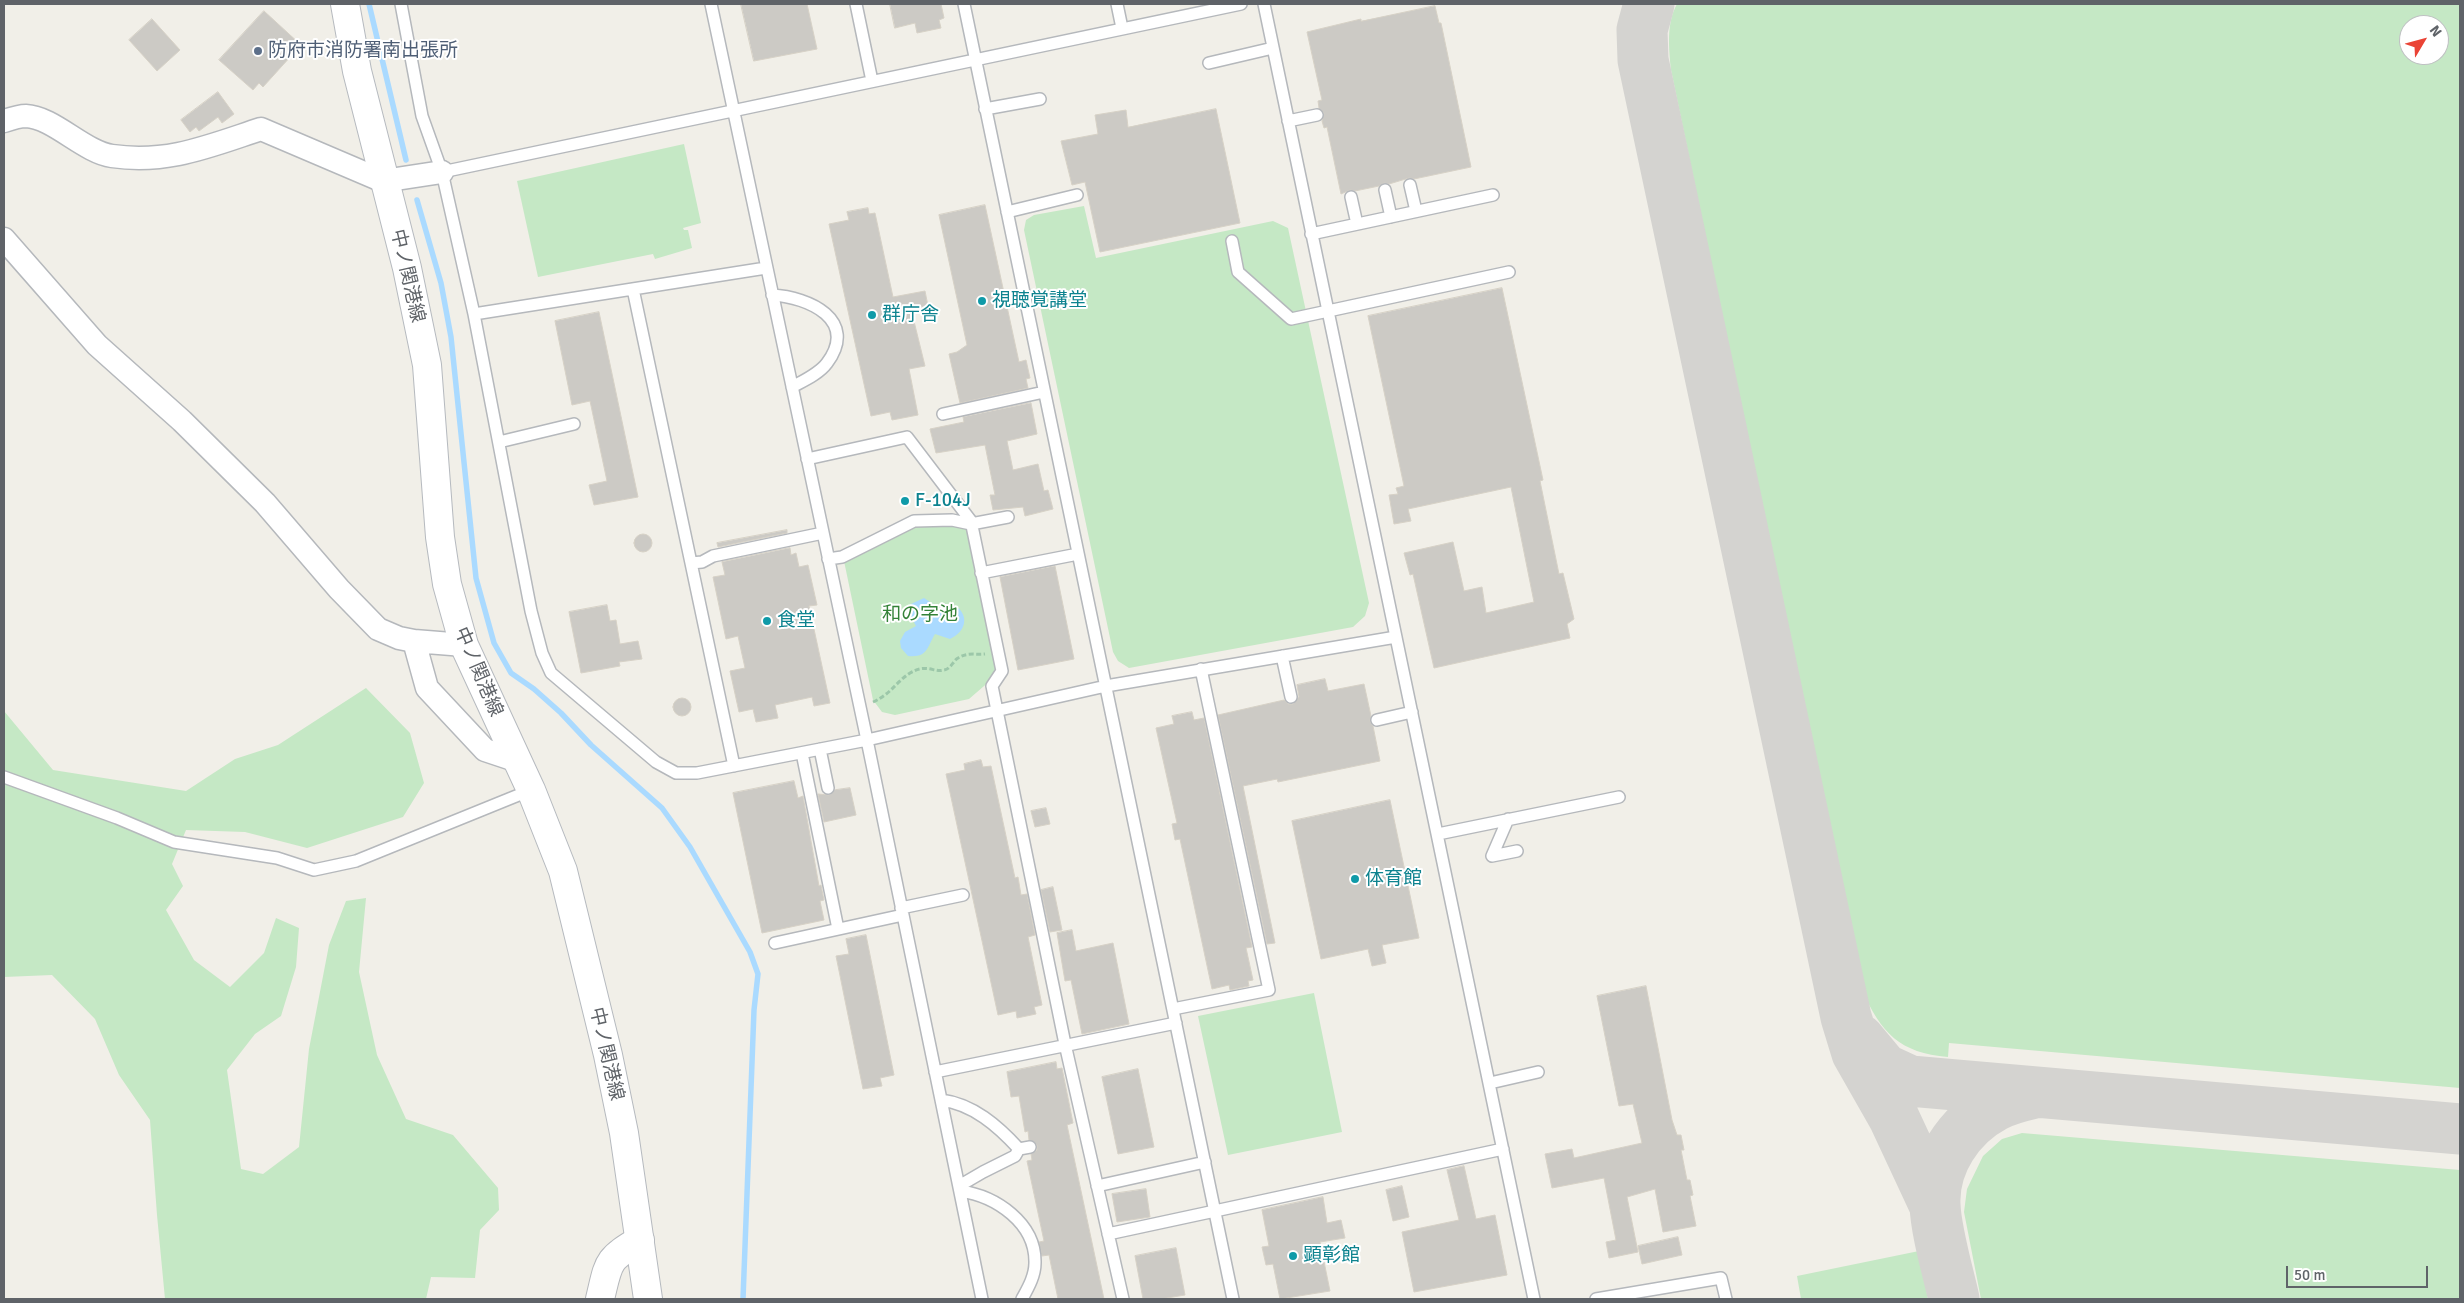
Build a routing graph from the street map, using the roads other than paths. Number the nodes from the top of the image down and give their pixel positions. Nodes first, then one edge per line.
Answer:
1 (345, 4) edge
2 (401, 4) edge
3 (711, 4) edge
4 (856, 4) edge
5 (964, 4) edge
6 (1117, 4) edge
7 (1241, 4) edge
8 (1264, 4) edge
9 (1122, 28) junction
10 (1273, 48) junction
11 (975, 59) junction
12 (1210, 63) dead end
13 (872, 81) junction
14 (1040, 99) dead end
15 (985, 109) junction
16 (733, 110) junction
17 (1317, 115) dead end
18 (1288, 120) junction
19 (4, 122) edge
20 (442, 172) junction
21 (384, 181) junction
22 (1410, 185) dead end
23 (1384, 190) dead end
24 (1077, 194) dead end
25 (1493, 195) dead end
26 (1351, 197) dead end
27 (1416, 211) junction
28 (1007, 212) junction
29 (1391, 217) junction
30 (1357, 224) junction
31 (1311, 234) junction
32 (4, 239) edge
33 (1232, 241) dead end
34 (766, 268) junction
35 (1509, 272) dead end
36 (633, 289) junction
37 (772, 295) junction
38 (1327, 311) junction
39 (474, 314) junction
40 (792, 387) junction
41 (1044, 392) junction
42 (943, 414) dead end
43 (574, 424) dead end
44 (499, 442) junction
45 (807, 458) junction
46 (1008, 517) dead end
47 (971, 524) junction
48 (823, 533) junction
49 (1078, 554) junction
50 (828, 559) junction
51 (691, 563) junction
52 (981, 573) junction
53 (1396, 637) junction
54 (414, 641) junction
55 (464, 645) junction
56 (1282, 656) junction
57 (1201, 670) junction
58 (1106, 686) junction
59 (1291, 697) dead end
60 (997, 710) junction
61 (1412, 712) junction
62 (1377, 720) dead end
63 (867, 740) junction
64 (820, 749) junction
65 (802, 753) junction
66 (518, 762) junction
67 (734, 766) junction
68 (4, 777) edge
69 (828, 788) dead end
70 (531, 790) junction
71 (1619, 797) dead end
72 (1508, 820) junction
73 (1438, 834) junction
74 (1517, 851) dead end
75 (962, 895) dead end
76 (902, 911) junction
77 (838, 929) junction
78 (775, 943) dead end
79 (1173, 1009) junction
80 (1176, 1023) junction
81 (1065, 1044) junction
82 (935, 1072) junction
83 (1538, 1072) dead end
84 (1490, 1083) junction
85 (941, 1100) junction
86 (1503, 1149) junction
87 (1204, 1162) junction
88 (1097, 1186) junction
89 (959, 1189) junction
90 (1215, 1212) junction
91 (1108, 1234) junction
92 (640, 1240) junction
93 (1628, 1297) edge
94 (600, 1299) edge
95 (648, 1299) edge
96 (982, 1299) edge
97 (1022, 1299) edge
98 (1122, 1299) edge
99 (1233, 1299) edge
100 (1534, 1299) edge
101 (1596, 1299) edge
102 (1726, 1299) edge

1 - 21 main road, 中ノ関港線
2 - 20 lane
3 - 16 lane
4 - 13 lane
5 - 11 lane
6 - 9 lane
7 - 9 lane
8 - 10 lane
9 - 11 lane
10 - 12 lane
10 - 18 lane
11 - 13 lane
11 - 15 lane
13 - 16 lane
14 - 15 lane
15 - 28 lane
16 - 20 lane
16 - 34 lane
17 - 18 lane
18 - 31 lane
19 - 21 street
20 - 21 street
20 - 39 lane
21 - 55 main road, 中ノ関港線
22 - 27 lane
23 - 29 lane
24 - 28 lane
25 - 27 lane
26 - 30 lane
27 - 29 lane
28 - 41 lane
29 - 30 lane
30 - 31 lane
31 - 38 lane
32 - 54 street
33 - 38 lane
34 - 36 lane
34 - 37 lane
35 - 38 lane
36 - 39 lane
36 - 51 lane
37 - 40 lane
37 - 40 lane
38 - 53 lane
39 - 44 lane
40 - 45 lane
41 - 42 lane
41 - 49 lane
43 - 44 lane
44 - 67 lane
45 - 47 lane
45 - 48 lane
46 - 47 lane
47 - 50 lane
47 - 52 lane
48 - 50 lane
48 - 51 lane
49 - 52 lane
49 - 58 lane
50 - 63 lane
51 - 67 lane
52 - 60 lane
53 - 56 lane
53 - 61 lane
54 - 55 street
54 - 66 street
55 - 66 main road, 中ノ関港線
56 - 57 lane
56 - 59 lane
57 - 58 lane
57 - 79 lane
58 - 60 lane
58 - 79 lane
60 - 63 lane
60 - 81 lane
61 - 62 lane
61 - 73 lane
63 - 64 lane
63 - 76 lane
64 - 65 lane
64 - 69 lane
65 - 67 lane
65 - 77 lane
66 - 70 main road, 中ノ関港線
68 - 70 lane
70 - 92 main road, 中ノ関港線
71 - 72 lane
72 - 73 lane
72 - 74 lane
73 - 84 lane
75 - 76 lane
76 - 77 lane
76 - 82 lane
77 - 78 lane
79 - 80 lane
80 - 81 lane
80 - 87 lane
81 - 82 lane
81 - 88 lane
82 - 85 lane
83 - 84 lane
84 - 86 lane
85 - 89 lane
85 - 89 lane
86 - 90 lane
86 - 100 lane
87 - 88 lane
87 - 90 lane
88 - 91 lane
89 - 96 lane
89 - 97 lane
90 - 91 lane
90 - 99 lane
91 - 98 lane
92 - 94 main road
92 - 95 main road, 中ノ関港線
93 - 101 lane
93 - 102 lane

